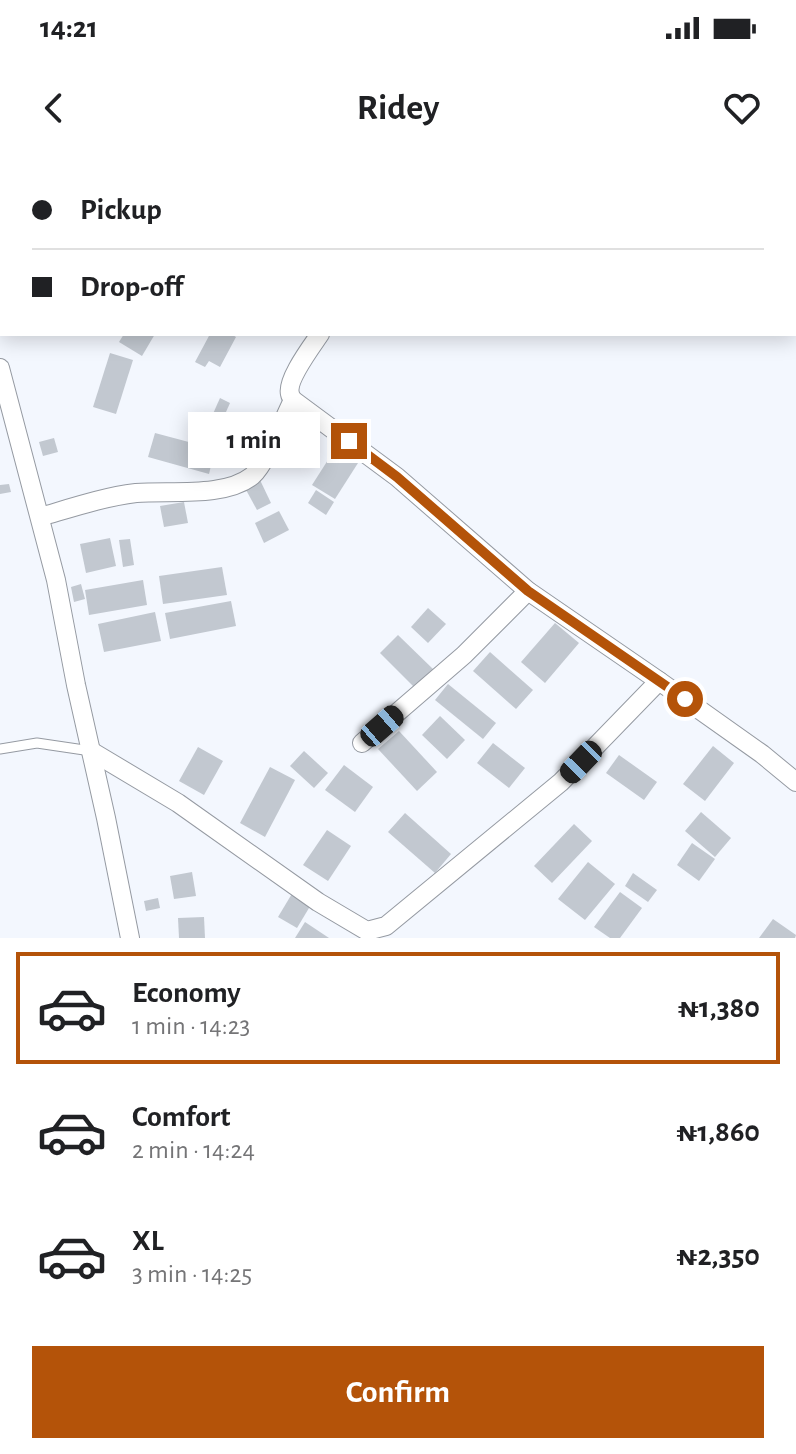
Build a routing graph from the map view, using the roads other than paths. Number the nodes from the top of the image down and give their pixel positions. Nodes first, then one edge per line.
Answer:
1 (319, 336) edge
2 (2, 378) edge
3 (293, 400) junction
4 (40, 517) junction
5 (528, 591) junction
6 (659, 681) junction
7 (362, 743) dead end
8 (0, 749) edge
9 (91, 751) junction
10 (796, 782) edge
11 (372, 935) edge
12 (130, 938) edge

1 - 3 street
2 - 4 street
3 - 4 street
3 - 5 street
4 - 9 street
5 - 6 street
5 - 7 street
6 - 10 street
6 - 11 street
8 - 9 lane
9 - 11 street
9 - 12 street

